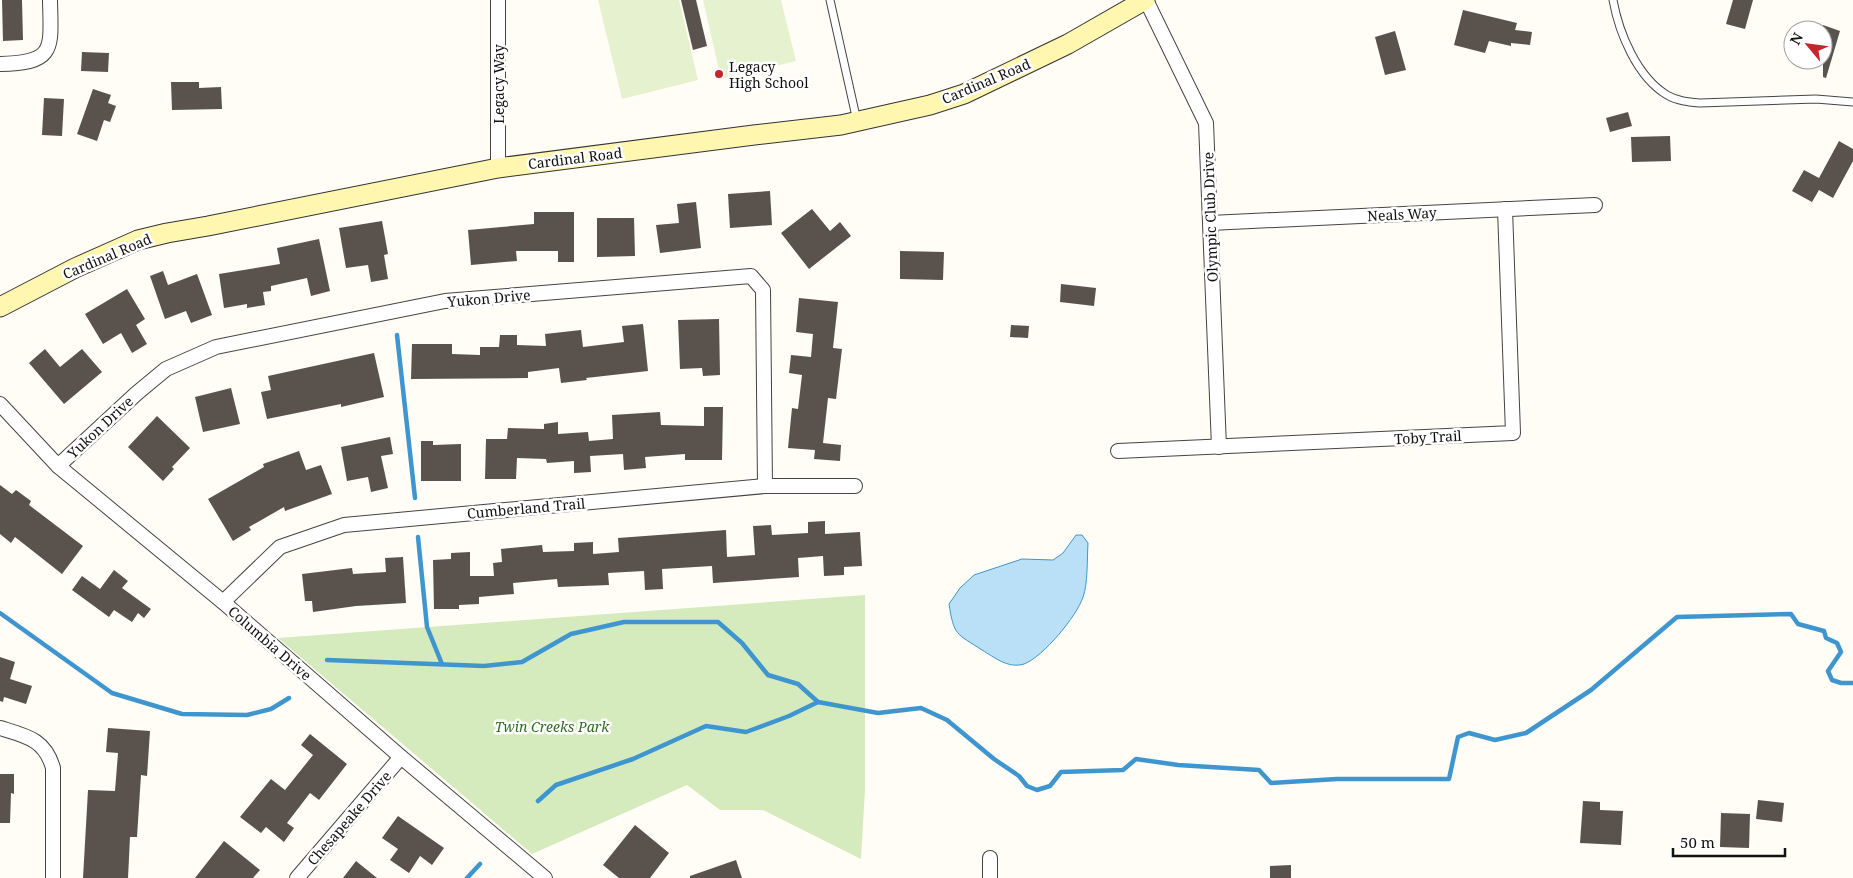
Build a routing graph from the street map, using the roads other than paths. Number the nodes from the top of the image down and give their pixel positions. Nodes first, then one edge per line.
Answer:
1 (50, 0) edge
2 (498, 0) edge
3 (830, 0) edge
4 (1145, 0) edge
5 (1613, 0) edge
6 (0, 64) edge
7 (1853, 102) edge
8 (858, 121) junction
9 (498, 168) junction
10 (1595, 205) dead end
11 (1505, 209) junction
12 (1210, 223) junction
13 (0, 307) edge
14 (0, 404) edge
15 (1220, 447) junction
16 (1118, 451) dead end
17 (58, 466) junction
18 (765, 486) junction
19 (855, 486) dead end
20 (223, 602) junction
21 (0, 728) edge
22 (401, 757) junction
23 (990, 858) dead end
24 (52, 878) edge
25 (297, 878) edge
26 (545, 878) edge
27 (990, 878) edge

1 - 6 street
2 - 9 street, Legacy Way
3 - 8 lane
4 - 8 street, Cardinal Road
4 - 12 street, Olympic Club Drive
5 - 7 lane
8 - 9 street, Cardinal Road
9 - 13 street, Cardinal Road
10 - 11 street, Neals Way
11 - 12 street, Neals Way
11 - 15 street, Toby Trail
12 - 15 street, Olympic Club Drive
14 - 17 street, Columbia Drive
15 - 16 street, Toby Trail
17 - 18 street, Yukon Drive
17 - 20 street, Columbia Drive
18 - 19 street, Cumberland Trail
18 - 20 street, Cumberland Trail
20 - 22 street, Columbia Drive
21 - 24 street
22 - 25 street, Chesapeake Drive
22 - 26 street, Columbia Drive
23 - 27 street

